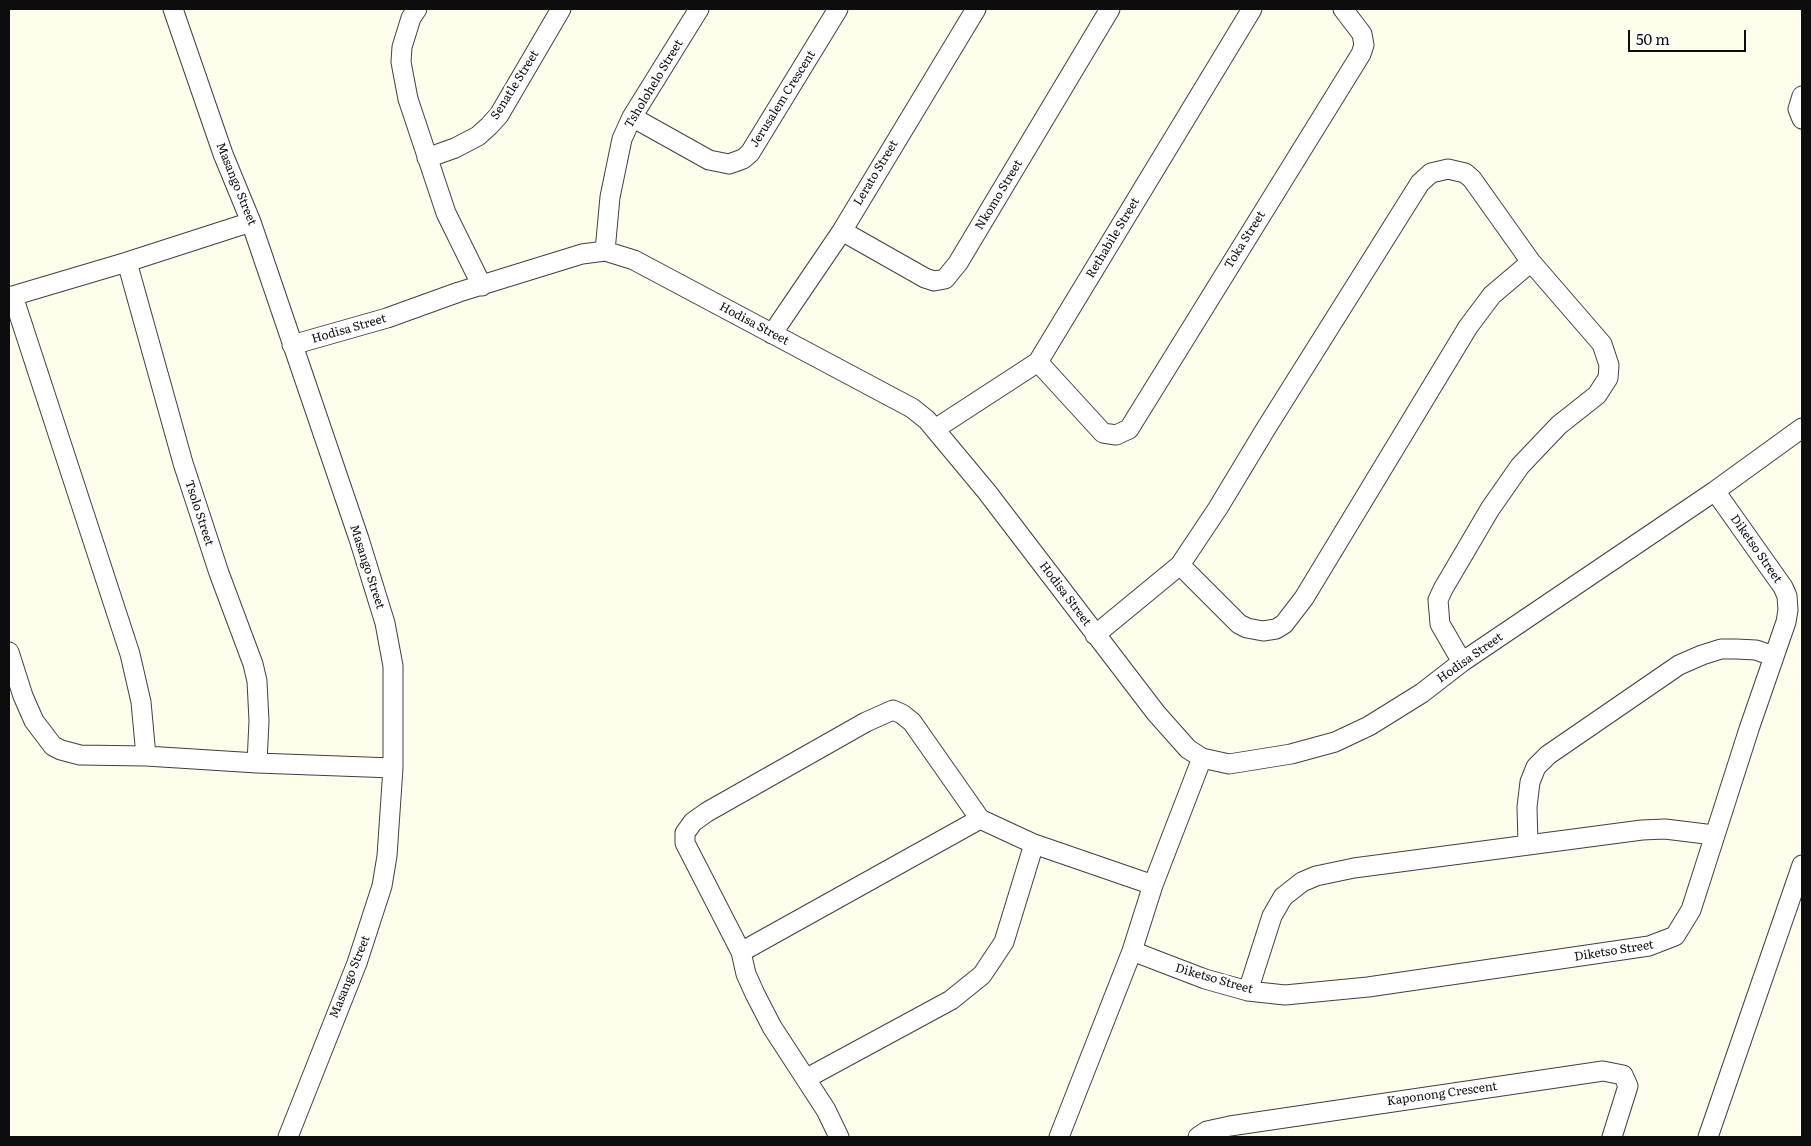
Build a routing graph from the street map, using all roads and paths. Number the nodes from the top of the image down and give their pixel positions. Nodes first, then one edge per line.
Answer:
1 (173, 9) edge
2 (417, 9) edge
3 (561, 9) edge
4 (699, 9) edge
5 (838, 9) edge
6 (976, 9) edge
7 (1110, 9) edge
8 (1252, 9) edge
9 (1343, 9) edge
10 (1802, 96) edge
11 (632, 117) junction
12 (1802, 119) edge
13 (427, 158) junction
14 (251, 222) junction
15 (842, 231) junction
16 (606, 251) junction
17 (127, 262) junction
18 (1531, 262) junction
19 (482, 286) junction
20 (11, 296) edge
21 (772, 334) junction
22 (292, 345) junction
23 (1038, 362) junction
24 (1802, 428) edge
25 (935, 430) junction
26 (1715, 491) junction
27 (1180, 565) junction
28 (1095, 635) junction
29 (9, 652) edge
30 (1773, 656) junction
31 (1462, 662) junction
32 (146, 756) junction
33 (1202, 758) junction
34 (257, 763) junction
35 (393, 768) junction
36 (980, 819) junction
37 (1714, 835) junction
38 (1034, 844) junction
39 (1528, 844) junction
40 (1802, 865) edge
41 (1154, 885) junction
42 (1132, 951) junction
43 (741, 952) junction
44 (1248, 991) junction
45 (807, 1078) junction
46 (288, 1137) edge
47 (839, 1137) edge
48 (1059, 1137) edge
49 (1198, 1137) edge
50 (1612, 1137) edge
51 (1708, 1137) edge

1 - 14 street, Masango Street
2 - 13 street
3 - 13 street, Senatle Street
4 - 11 street, Tsholohelo Street
5 - 11 street, Jerusalem Crescent
6 - 15 street, Lerato Street
7 - 15 street, Nkomo Street
8 - 23 street, Rethabile Street
9 - 23 street, Toka Street
10 - 12 street
11 - 16 street, Tsholohelo Street
13 - 19 street
14 - 17 street
14 - 22 street, Masango Street
15 - 21 street, Lerato Street
16 - 19 street, Hodisa Street
16 - 21 street, Hodisa Street
17 - 20 street
17 - 34 street, Tsolo Street
18 - 27 street
18 - 27 street
18 - 31 street
19 - 22 street, Hodisa Street
20 - 32 street
21 - 25 street, Hodisa Street
22 - 35 street, Masango Street
23 - 25 street, Rethabile Street
24 - 26 street, Hodisa Street
25 - 28 street, Hodisa Street
26 - 30 street, Diketso Street
26 - 31 street, Hodisa Street
27 - 28 street
28 - 33 street, Hodisa Street
29 - 32 street
30 - 37 street, Diketso Street
30 - 39 street
31 - 33 street, Hodisa Street
32 - 34 street
33 - 41 street
34 - 35 street
35 - 46 street, Masango Street
36 - 38 street
36 - 43 street
36 - 43 street
37 - 39 street
37 - 44 street, Diketso Street
38 - 41 street
38 - 45 street
39 - 44 street
40 - 51 street
41 - 42 street
42 - 44 street, Diketso Street
42 - 48 street
43 - 45 street
45 - 47 street
49 - 50 street, Kaponong Crescent

